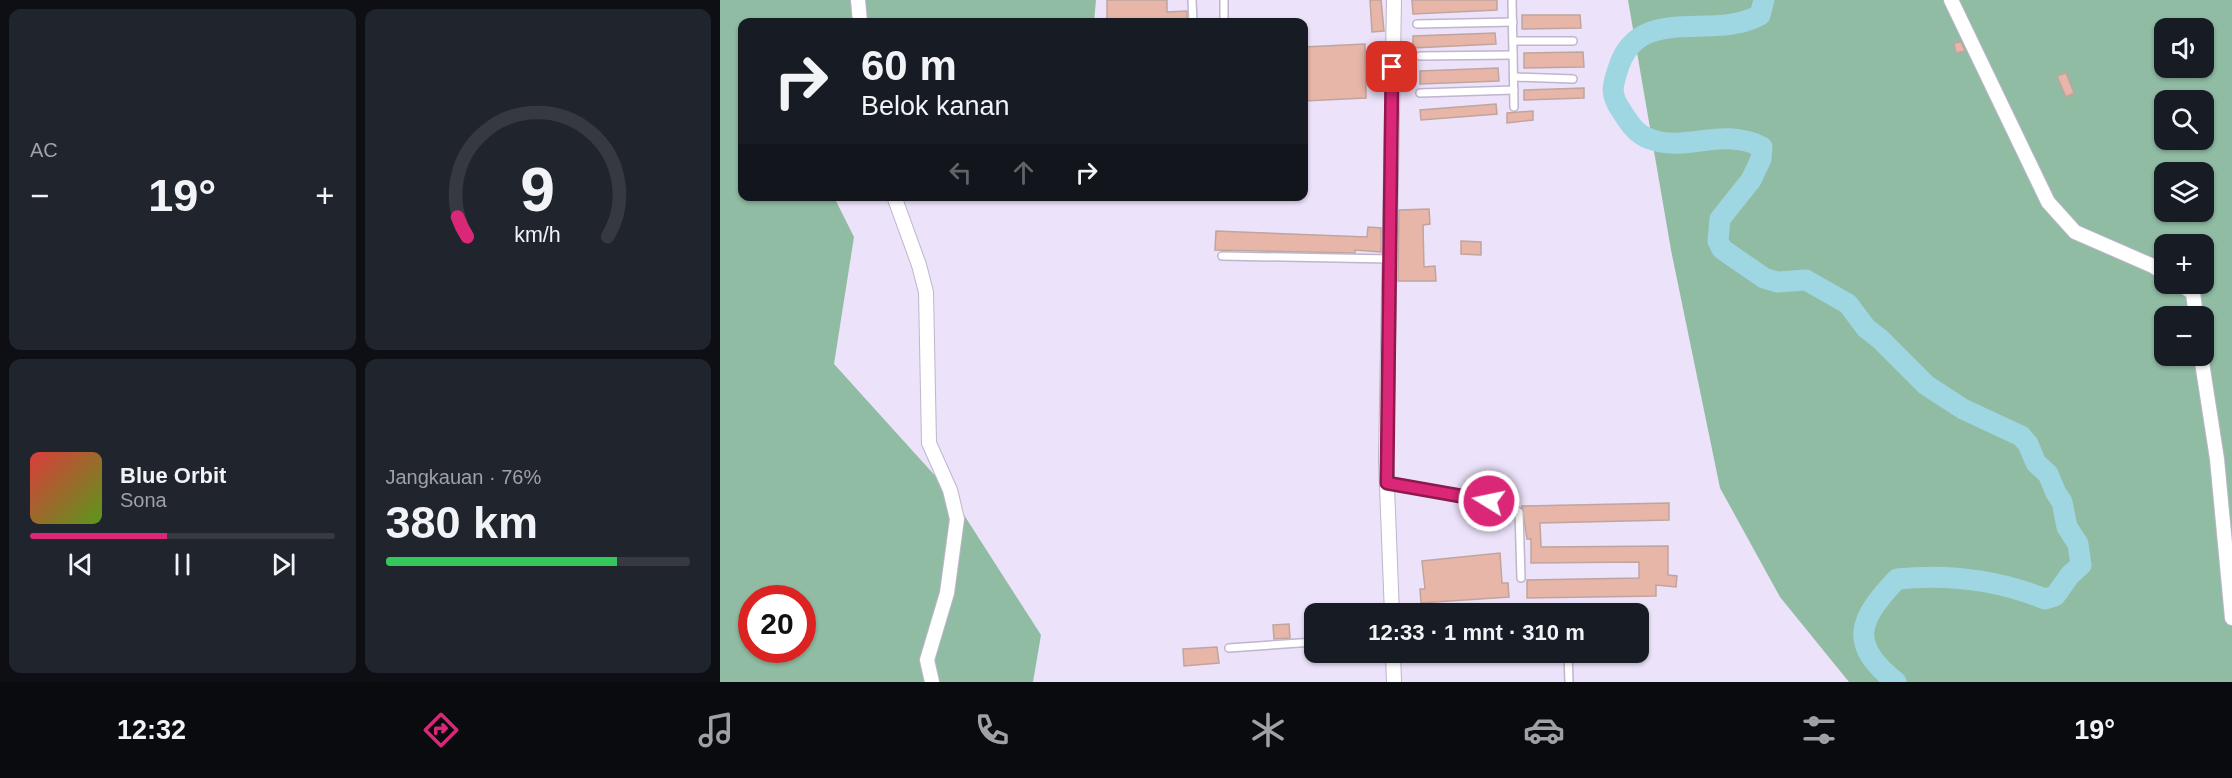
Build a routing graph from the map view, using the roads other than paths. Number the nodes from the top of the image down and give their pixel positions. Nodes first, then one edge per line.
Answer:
1 (858, 0) edge
2 (1192, 0) edge
3 (1224, 0) edge
4 (1394, 0) edge
5 (1512, 0) edge
6 (1951, 0) edge
7 (860, 18) edge
8 (1193, 18) edge
9 (1224, 18) edge
10 (1513, 22) junction
11 (1417, 24) dead end
12 (1513, 41) junction
13 (1573, 41) dead end
14 (1514, 55) junction
15 (1420, 56) dead end
16 (1514, 77) junction
17 (1573, 79) dead end
18 (1514, 90) junction
19 (1420, 93) dead end
20 (1514, 107) dead end
21 (896, 201) edge
22 (1222, 256) dead end
23 (1391, 259) junction
24 (2154, 266) edge
25 (2203, 366) edge
26 (1387, 483) junction
27 (1521, 578) dead end
28 (1392, 603) edge
29 (2232, 618) edge
30 (1304, 643) edge
31 (1229, 648) dead end
32 (1393, 663) edge
33 (1568, 663) edge
34 (932, 682) edge
35 (1394, 682) edge
36 (1569, 682) edge

1 - 7 street
2 - 8 lane
3 - 9 lane
4 - 23 street
5 - 10 lane
6 - 24 street
10 - 11 lane
10 - 12 lane
12 - 13 lane
12 - 14 lane
14 - 15 lane
14 - 16 lane
16 - 17 lane
16 - 18 lane
18 - 19 lane
18 - 20 lane
21 - 34 street
22 - 23 lane
23 - 26 street
25 - 29 street
26 - 27 lane
26 - 28 street
30 - 31 lane
32 - 35 street
33 - 36 lane

